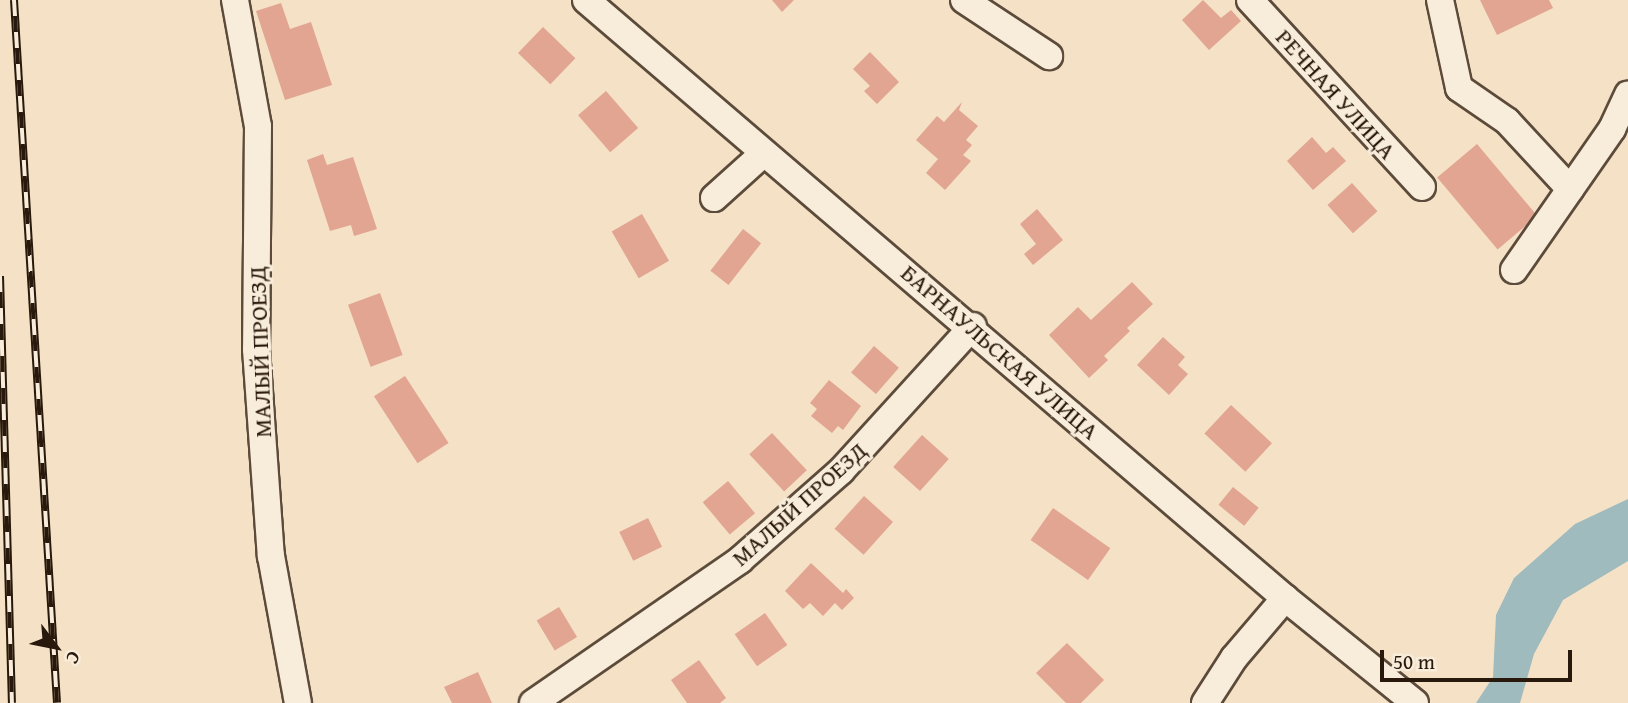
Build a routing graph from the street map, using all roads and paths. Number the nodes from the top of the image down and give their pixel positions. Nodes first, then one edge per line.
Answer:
1 (235, 0) edge
2 (586, 0) edge
3 (964, 0) edge
4 (1250, 0) edge
5 (1440, 0) edge
6 (1049, 56) dead end
7 (1628, 94) edge
8 (764, 153) junction
9 (1422, 187) dead end
10 (1570, 189) junction
11 (714, 198) dead end
12 (1514, 270) dead end
13 (973, 326) junction
14 (1285, 598) junction
15 (298, 703) edge
16 (533, 703) edge
17 (1205, 703) edge
18 (1415, 703) edge

1 - 15 street, МАЛЫЙ ПРОЕЗД
2 - 8 street, БАРНАУЛЬСКАЯ УЛИЦА
3 - 6 street
4 - 9 street, РЕЧНАЯ УЛИЦА
5 - 10 street
7 - 10 street
8 - 11 street
8 - 13 street, БАРНАУЛЬСКАЯ УЛИЦА
10 - 12 street
13 - 14 street, БАРНАУЛЬСКАЯ УЛИЦА
13 - 16 street, МАЛЫЙ ПРОЕЗД
14 - 17 street
14 - 18 street, БАРНАУЛЬСКАЯ УЛИЦА

